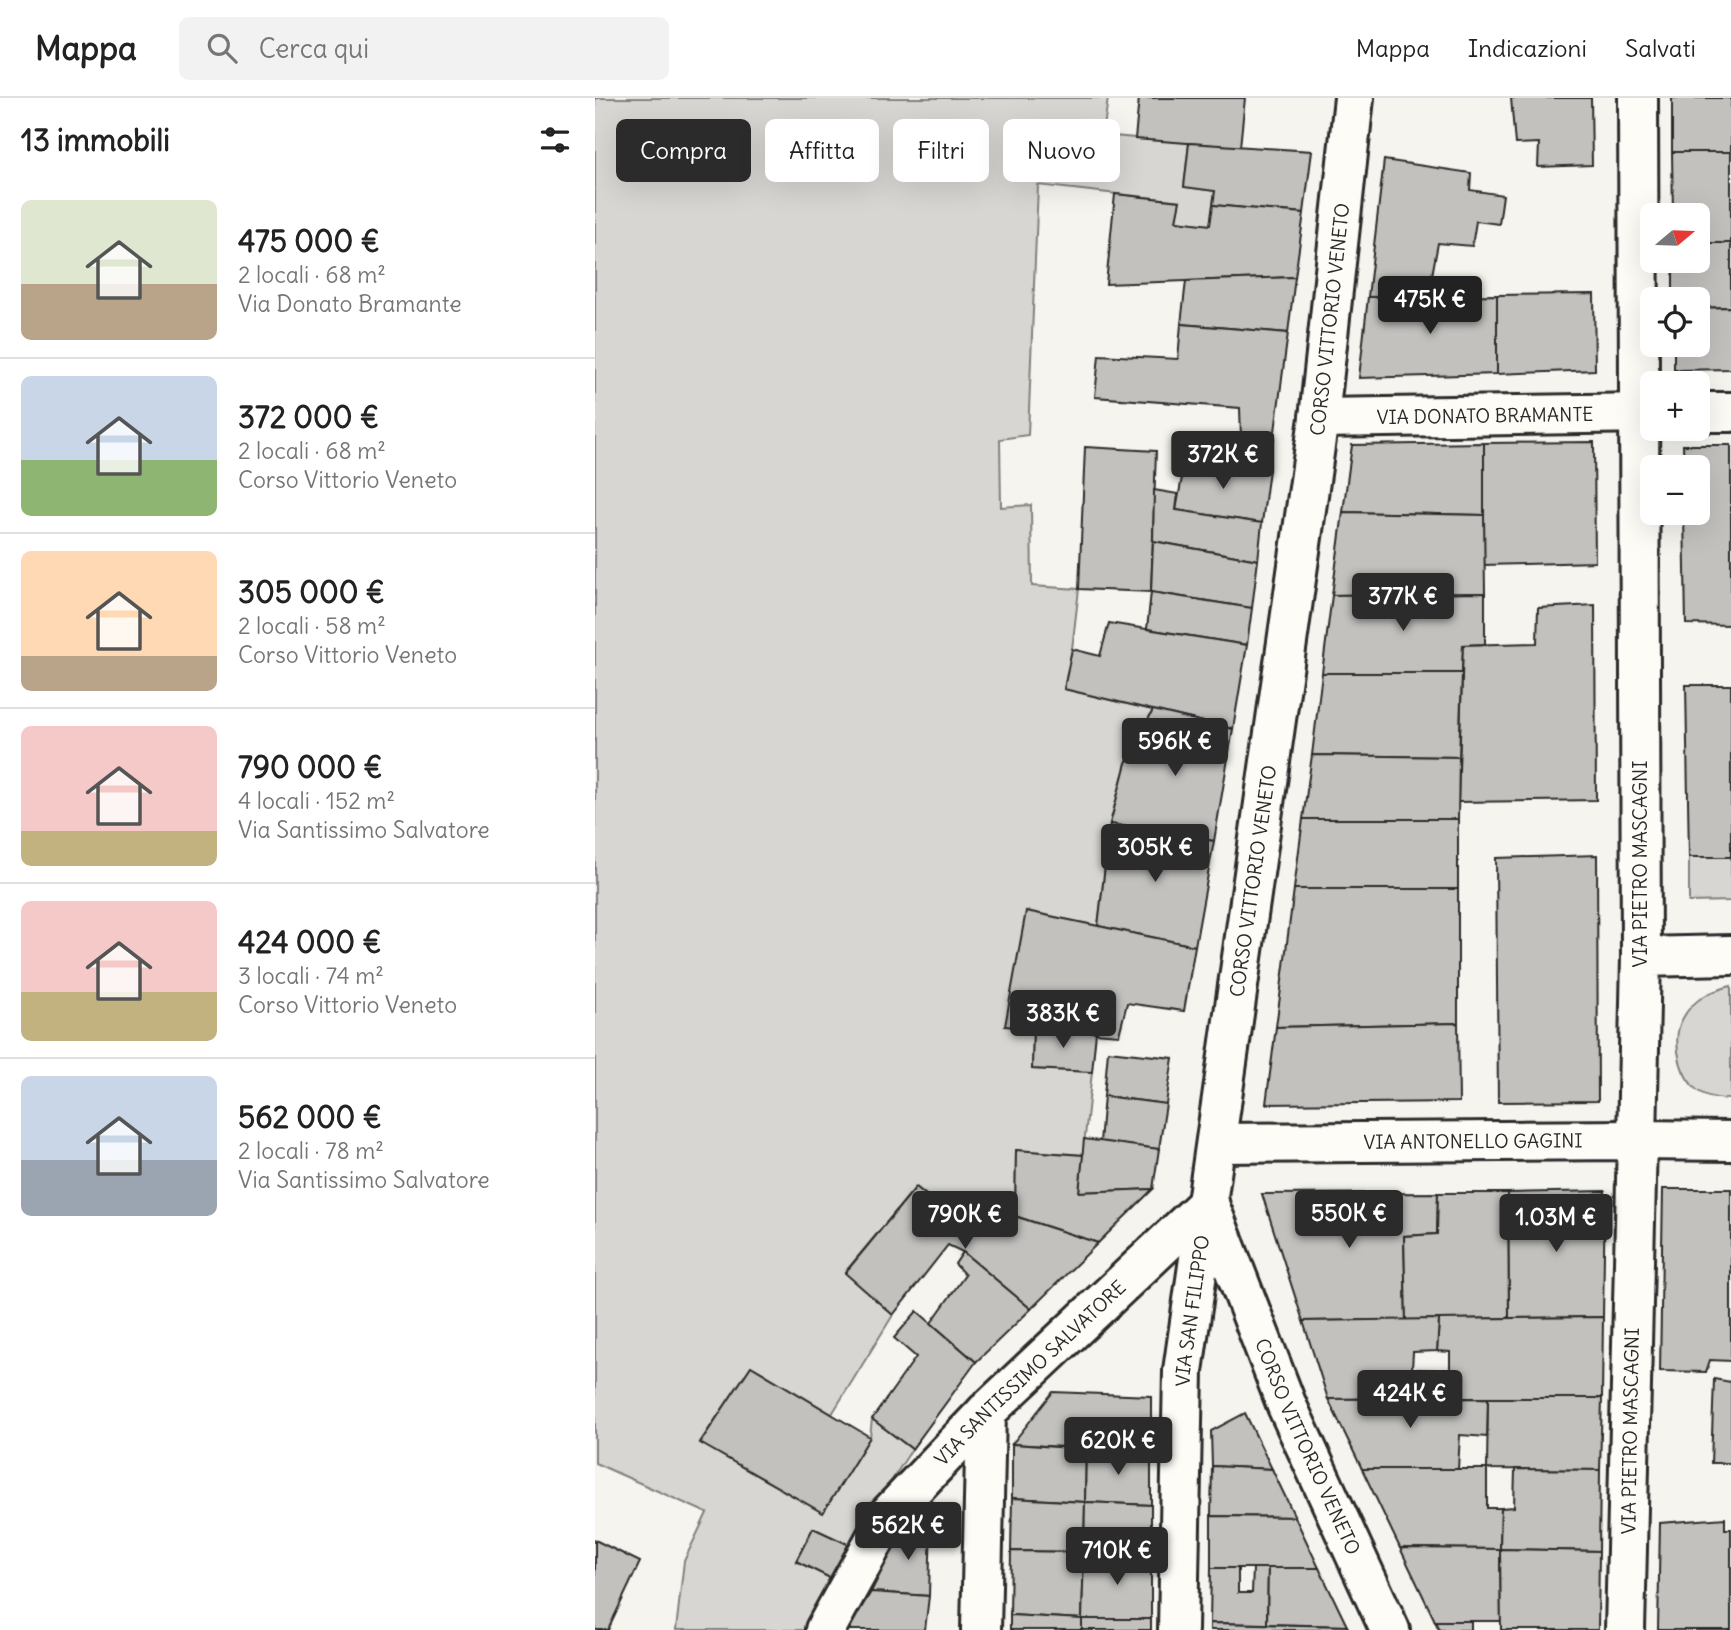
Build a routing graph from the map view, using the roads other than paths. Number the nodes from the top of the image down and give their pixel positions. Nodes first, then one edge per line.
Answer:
1 (1354, 98) edge
2 (1638, 98) edge
3 (1645, 371) edge
4 (1710, 412) edge
5 (1731, 412) edge
6 (1640, 413) edge
7 (1319, 418) junction
8 (1646, 441) edge
9 (1731, 955) edge
10 (1641, 957) junction
11 (1637, 1140) junction
12 (1731, 1141) edge
13 (1216, 1143) junction
14 (1209, 1202) junction
15 (986, 1412) junction
16 (825, 1630) edge
17 (981, 1630) edge
18 (1178, 1630) edge
19 (1390, 1630) edge
20 (1625, 1630) edge

1 - 7 street, CORSO VITTORIO VENETO
2 - 3 street, VIA PIETRO MASCAGNI
4 - 5 street
6 - 7 street, VIA DONATO BRAMANTE
7 - 13 street, CORSO VITTORIO VENETO
8 - 10 street, VIA PIETRO MASCAGNI
9 - 10 street
10 - 11 street, VIA PIETRO MASCAGNI
11 - 12 street, VIA ANTONELLO GAGINI
11 - 13 street, VIA ANTONELLO GAGINI
11 - 20 street, VIA PIETRO MASCAGNI
13 - 14 street, CORSO VITTORIO VENETO
14 - 15 street, VIA SANTISSIMO SALVATORE
14 - 18 street, VIA SAN FILIPPO
14 - 19 street, CORSO VITTORIO VENETO
15 - 16 street, VIA SANTISSIMO SALVATORE
15 - 17 street

